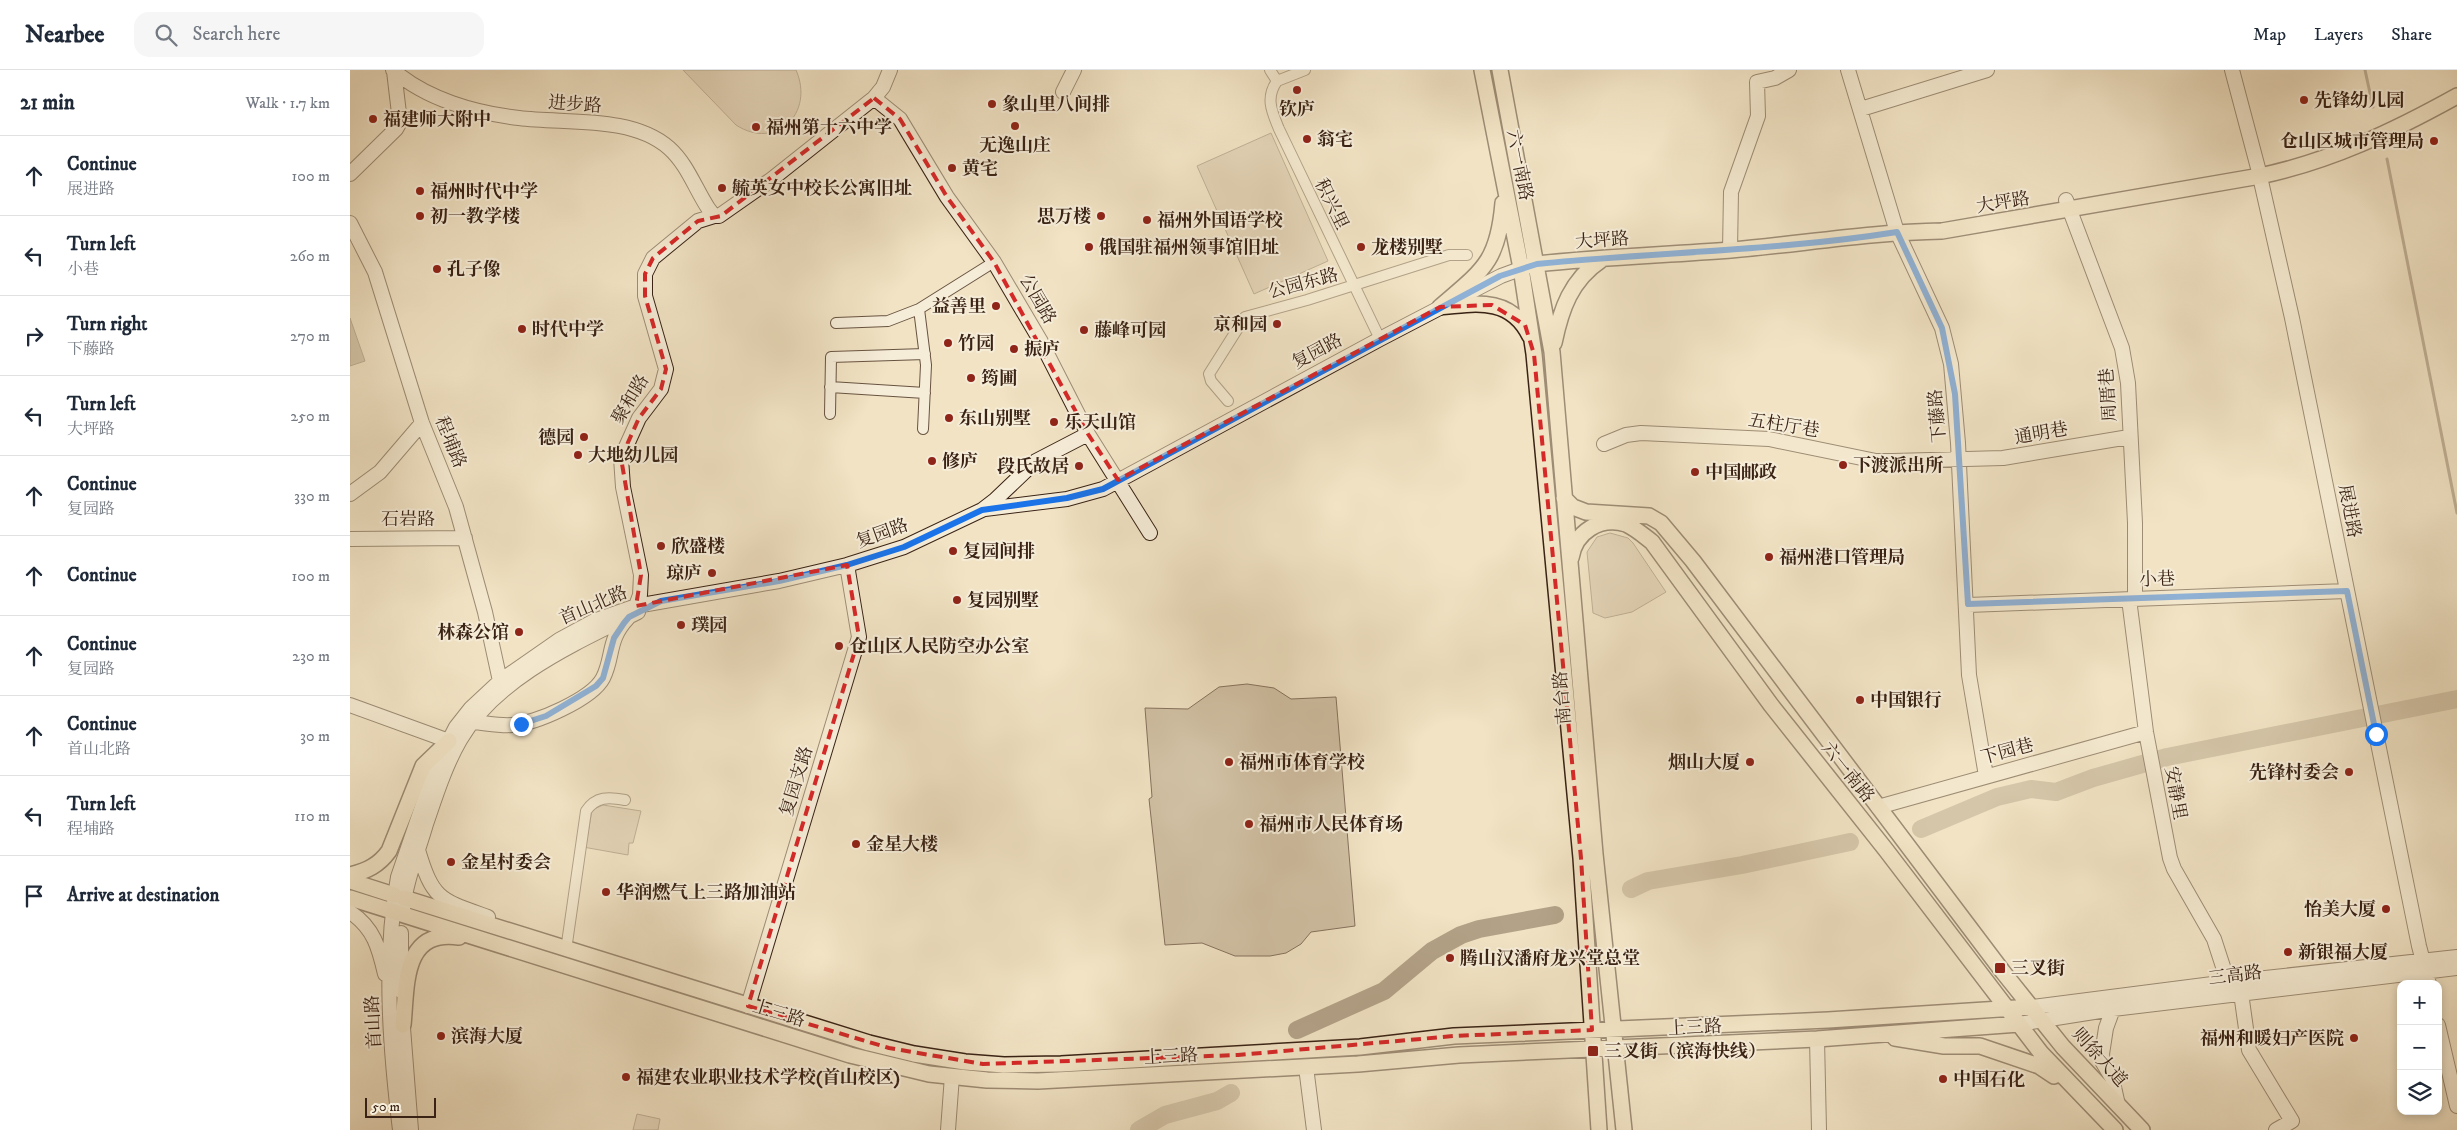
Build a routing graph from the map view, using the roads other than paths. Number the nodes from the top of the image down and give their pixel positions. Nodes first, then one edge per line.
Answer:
1 (393, 70) edge
2 (890, 70) edge
3 (1074, 70) edge
4 (1270, 70) edge
5 (1306, 70) edge
6 (1482, 70) edge
7 (1500, 70) edge
8 (1789, 70) edge
9 (1848, 70) edge
10 (1987, 70) edge
11 (2232, 70) edge
12 (1278, 81) junction
13 (2457, 86) edge
14 (1063, 92) dead end
15 (2457, 96) edge
16 (874, 98) junction
17 (1861, 109) junction
18 (2396, 125) junction
19 (2259, 172) junction
20 (350, 174) edge
21 (1505, 184) junction
22 (2068, 205) junction
23 (719, 215) junction
24 (350, 223) edge
25 (1897, 232) junction
26 (1730, 250) junction
27 (1467, 255) dead end
28 (1601, 260) junction
29 (994, 262) junction
30 (1537, 264) junction
31 (1521, 268) junction
32 (1353, 286) junction
33 (1440, 307) junction
34 (919, 309) junction
35 (836, 323) dead end
36 (1380, 339) junction
37 (1532, 339) junction
38 (1552, 352) junction
39 (925, 354) junction
40 (830, 388) junction
41 (925, 393) junction
42 (1228, 401) dead end
43 (830, 414) dead end
44 (422, 423) junction
45 (923, 429) dead end
46 (1088, 434) junction
47 (2129, 437) junction
48 (1604, 444) dead end
49 (1959, 461) junction
50 (1118, 480) junction
51 (350, 494) edge
52 (1564, 498) junction
53 (982, 510) junction
54 (1150, 533) dead end
55 (465, 538) junction
56 (350, 539) edge
57 (847, 565) junction
58 (1569, 571) junction
59 (2347, 591) junction
60 (2132, 598) junction
61 (661, 601) joint
62 (1968, 604) junction
63 (632, 611) junction
64 (500, 681) junction
65 (350, 704) edge
66 (473, 722) junction
67 (2147, 739) junction
68 (449, 740) junction
69 (1986, 776) junction
70 (626, 800) dead end
71 (1878, 807) junction
72 (418, 850) junction
73 (350, 875) edge
74 (350, 881) edge
75 (399, 897) junction
76 (350, 898) edge
77 (350, 912) edge
78 (398, 913) junction
79 (522, 934) junction
80 (485, 941) junction
81 (566, 950) junction
82 (2457, 957) edge
83 (2457, 968) edge
84 (2426, 972) edge
85 (2228, 982) junction
86 (2241, 993) junction
87 (390, 994) junction
88 (748, 1006) junction
89 (2032, 1007) junction
90 (2113, 1009) junction
91 (2009, 1010) junction
92 (2043, 1021) junction
93 (2019, 1024) junction
94 (403, 1025) junction
95 (1592, 1030) junction
96 (1614, 1030) junction
97 (1876, 1034) junction
98 (1817, 1039) junction
99 (2442, 1042) edge
100 (1616, 1049) junction
101 (1593, 1050) junction
102 (1306, 1067) junction
103 (952, 1076) junction
104 (2118, 1105) junction
105 (2457, 1106) edge
106 (2097, 1112) junction
107 (400, 1130) edge
108 (411, 1130) edge
109 (948, 1130) edge
110 (1314, 1130) edge
111 (1599, 1130) edge
112 (1624, 1130) edge
113 (1819, 1130) edge
114 (2115, 1130) edge
115 (2142, 1130) edge
116 (2276, 1130) edge

1 - 20 street
1 - 23 street, 进步路
2 - 16 street, 聚和路
3 - 14 street
4 - 12 street
5 - 12 street
6 - 21 main road, 六一南路
7 - 30 main road, 六一南路
8 - 26 street
9 - 17 street, 下藤路
10 - 17 street
11 - 19 street, 展进路
12 - 32 street, 积兴里
13 - 18 main road
15 - 18 main road
16 - 23 street, 聚和路
16 - 29 street, 公园路
17 - 25 street, 下藤路
18 - 19 main road, 大坪路
19 - 22 main road, 大坪路
19 - 59 street, 展进路
21 - 31 main road, 六一南路
21 - 33 main road
22 - 25 main road, 大坪路
22 - 47 street, 周厝巷
23 - 63 street, 聚和路
24 - 44 street, 程埔路
25 - 26 main road, 大坪路
25 - 49 street, 下藤路
26 - 28 main road, 大坪路
27 - 32 street, 公园东路
28 - 30 main road, 大坪路
28 - 38 main road
29 - 34 street
29 - 46 street, 公园路
30 - 31 street, 复园路
30 - 38 main road, 南台路
31 - 33 street, 复园路
31 - 37 main road, 南台路
32 - 36 street, 积兴里
32 - 42 street, 公园东路
33 - 36 street, 复园路
33 - 37 main road
34 - 35 street
34 - 39 street
36 - 50 street, 复园路
37 - 95 main road, 南台路
38 - 52 main road, 南台路
39 - 40 street
39 - 41 street
40 - 41 street
40 - 43 street
41 - 45 street
44 - 51 street
44 - 55 street, 程埔路
46 - 50 street, 公园路
46 - 53 street, 复园路
47 - 49 street, 通明巷
47 - 60 street, 周厝巷
48 - 49 street, 五柱厅巷
49 - 62 street, 下藤路
50 - 53 street, 复园路
50 - 54 street, 公园路
52 - 58 main road, 南台路
52 - 71 main road, 六一南路
53 - 57 street, 复园路
55 - 56 street, 石岩路
55 - 64 street, 程埔路
57 - 61 street, 复园路
57 - 88 street, 复园支路
58 - 91 main road, 六一南路
58 - 96 main road, 南台路
59 - 60 street, 小巷
59 - 84 street, 展进路
60 - 62 street, 小巷
60 - 67 street, 安静里
61 - 63 street, 首山北路
62 - 69 street, 下藤路
63 - 64 street, 首山北路
63 - 66 street, 首山北路
63 - 66 street
64 - 68 street, 首山北路
65 - 68 street
66 - 72 street, 首山北路
67 - 69 street, 下园巷
67 - 85 street, 安静里
68 - 73 main road
68 - 75 street, 首山北路
69 - 71 street, 下园巷
70 - 81 street
71 - 89 main road, 六一南路
72 - 75 street, 首山北路
72 - 79 street
74 - 75 main road, 上三路
75 - 78 street
75 - 79 main road, 上三路
76 - 78 main road, 上三路
77 - 87 street
78 - 80 main road, 上三路
78 - 87 street, 首山路
78 - 94 street, 首山路
79 - 81 main road, 上三路
80 - 94 main road
80 - 103 main road, 上三路
81 - 88 main road, 上三路
82 - 84 street, 三高路
83 - 84 street, 三高路
84 - 85 street, 三高路
84 - 86 street, 三高路
85 - 89 street, 三高路
86 - 90 street, 三高路
86 - 116 street
87 - 107 street, 首山路
88 - 95 main road, 上三路
89 - 91 main road, 上三路
89 - 92 main road, 则徐大道
90 - 92 street, 三高路
90 - 104 street
91 - 93 main road, 六一南路
91 - 96 main road, 上三路
92 - 93 street, 三高路
92 - 104 main road, 则徐大道
93 - 97 main road, 上三路
93 - 106 main road
94 - 108 street, 首山路
95 - 96 main road, 上三路
95 - 101 main road, 南台路
96 - 100 main road, 南台路
97 - 98 main road, 上三路
97 - 106 main road
98 - 100 main road, 上三路
98 - 113 street
99 - 105 street
100 - 101 main road, 上三路
100 - 112 main road, 南台路
101 - 102 main road, 上三路
101 - 111 main road, 南台路
102 - 103 main road, 上三路
102 - 110 street
103 - 109 street
104 - 115 main road, 则徐大道
106 - 114 main road

